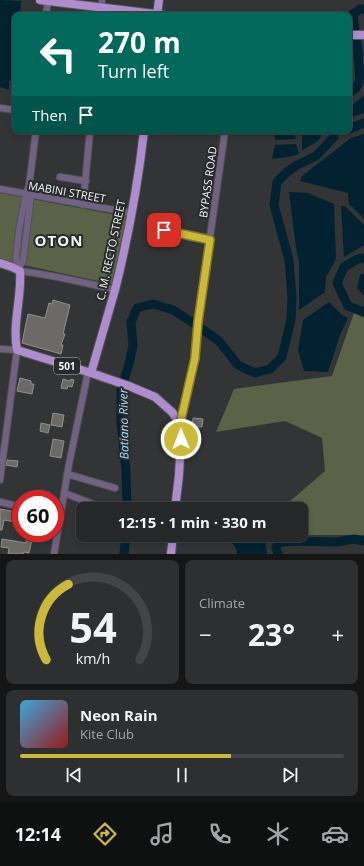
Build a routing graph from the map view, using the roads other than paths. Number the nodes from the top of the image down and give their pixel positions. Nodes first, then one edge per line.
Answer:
1 (45, 0) edge
2 (158, 0) edge
3 (102, 7) edge
4 (46, 12) edge
5 (138, 12) edge
6 (159, 12) edge
7 (0, 108) edge
8 (12, 110) edge
9 (36, 134) edge
10 (90, 134) edge
11 (144, 134) edge
12 (225, 134) edge
13 (60, 177) dead end
14 (86, 181) junction
15 (0, 189) edge
16 (28, 195) junction
17 (83, 205) junction
18 (132, 213) junction
19 (164, 230) dead end
20 (210, 240) junction
21 (0, 263) edge
22 (20, 269) junction
23 (115, 290) junction
24 (0, 349) edge
25 (17, 350) junction
26 (90, 372) junction
27 (180, 424) junction
28 (67, 474) junction
29 (0, 480) edge
30 (114, 488) dead end
31 (64, 493) joint
32 (0, 502) edge
33 (88, 502) edge
34 (176, 502) edge
35 (12, 505) edge
36 (55, 542) edge
37 (172, 542) edge
38 (54, 554) edge
39 (170, 554) edge

1 - 3 main road
1 - 4 street
2 - 6 main road
3 - 5 main road
7 - 8 street
9 - 16 street
10 - 14 street
11 - 18 main road, C. M. RECTO STREET
12 - 20 street, BYPASS ROAD
13 - 14 street
14 - 17 street
15 - 16 street, MABINI STREET
16 - 17 street, MABINI STREET
16 - 22 street
17 - 18 street, MABINI STREET
18 - 23 main road, C. M. RECTO STREET
19 - 20 street
20 - 27 street, BYPASS ROAD
21 - 22 main road
22 - 23 street
22 - 25 main road
23 - 26 main road, C. M. RECTO STREET
24 - 25 street
25 - 26 main road, 501
25 - 29 street
26 - 27 main road, 501
26 - 28 street
27 - 34 main road
28 - 30 street
28 - 31 street
31 - 33 street
32 - 35 street
36 - 38 street
37 - 39 main road

